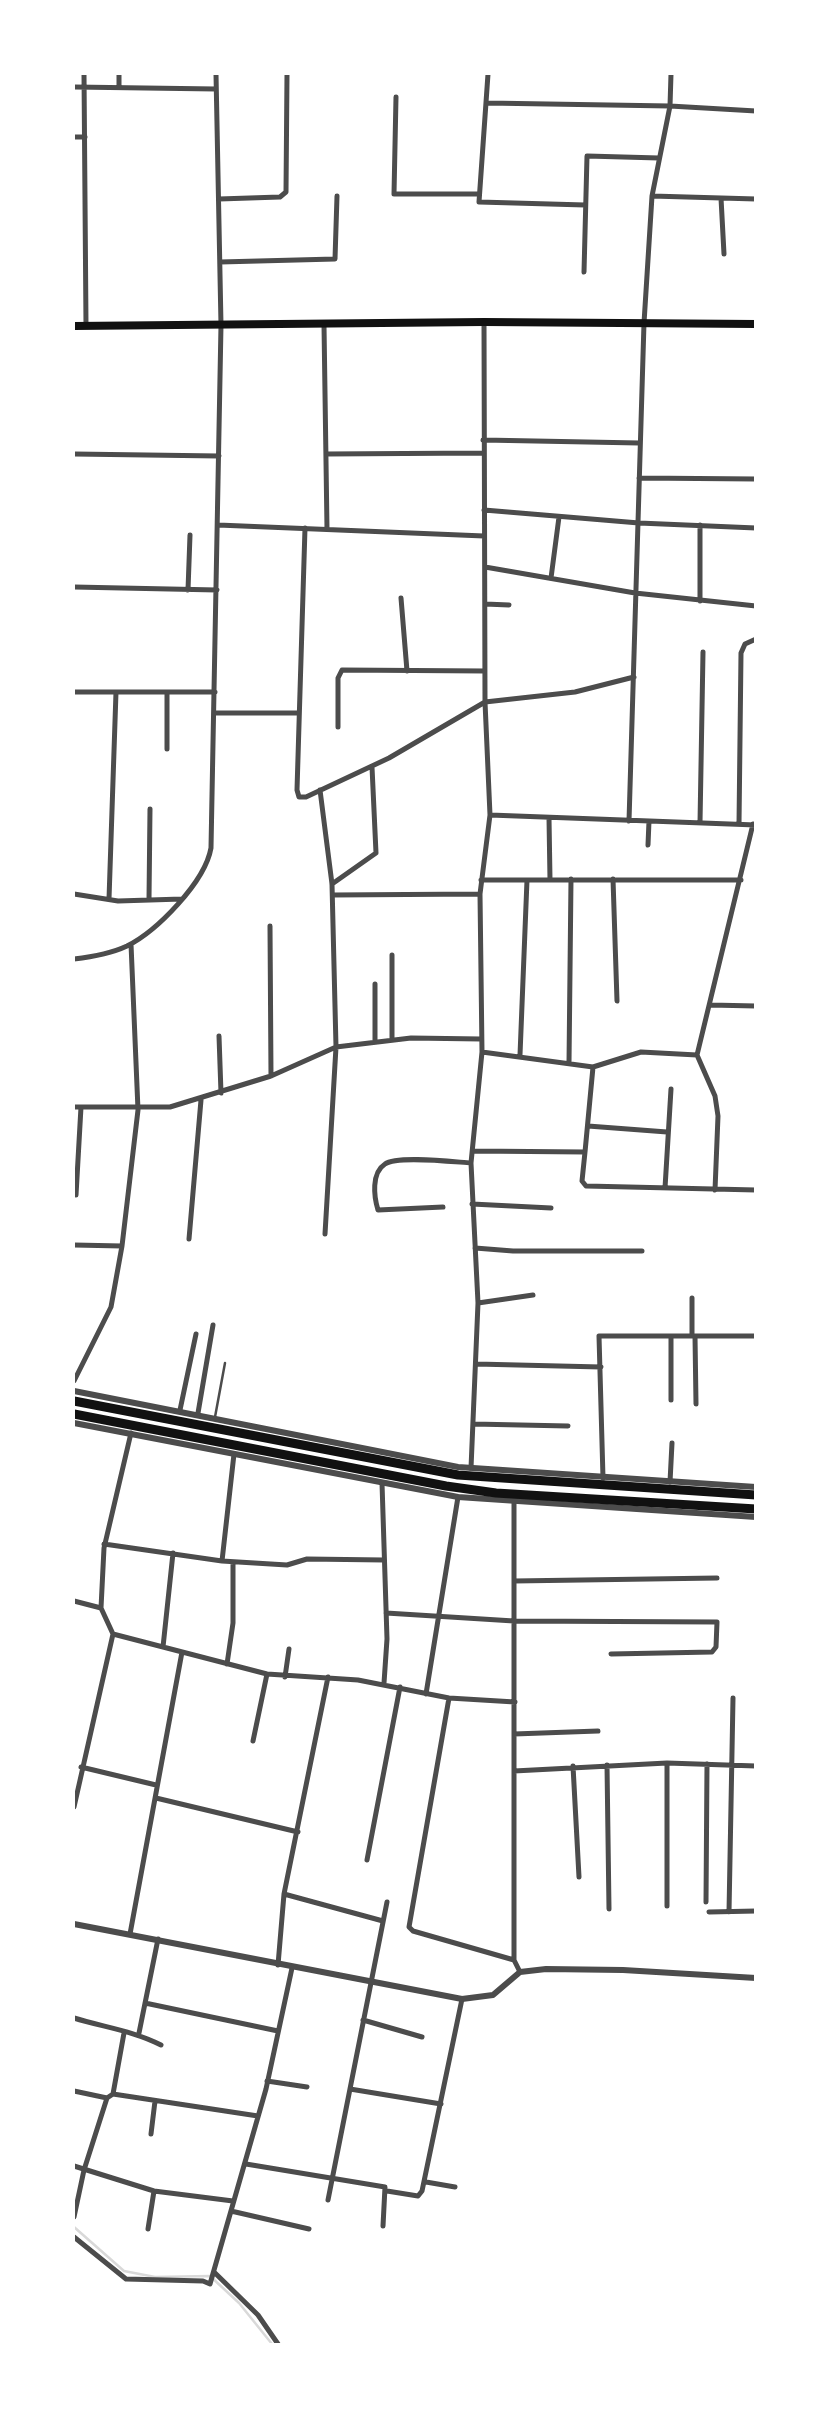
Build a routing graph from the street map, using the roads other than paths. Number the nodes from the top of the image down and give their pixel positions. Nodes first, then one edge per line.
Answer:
1 (84, 74) edge
2 (119, 74) edge
3 (216, 74) edge
4 (287, 74) edge
5 (488, 74) edge
6 (671, 74) edge
7 (74, 87) edge
8 (84, 88) junction
9 (119, 88) junction
10 (216, 89) junction
11 (396, 97) dead end
12 (487, 103) junction
13 (670, 106) junction
14 (755, 111) edge
15 (74, 137) edge
16 (85, 137) junction
17 (659, 158) junction
18 (479, 194) junction
19 (652, 196) junction
20 (337, 197) dead end
21 (721, 198) junction
22 (219, 199) junction
23 (755, 199) edge
24 (585, 205) junction
25 (724, 254) dead end
26 (220, 262) junction
27 (584, 272) dead end
28 (484, 322) junction
29 (643, 323) junction
30 (755, 324) edge
31 (221, 325) junction
32 (324, 325) junction
33 (74, 326) edge
34 (86, 326) junction
35 (483, 440) junction
36 (639, 443) junction
37 (483, 453) junction
38 (74, 454) edge
39 (326, 454) junction
40 (219, 456) junction
41 (639, 478) junction
42 (755, 480) edge
43 (484, 510) junction
44 (559, 517) junction
45 (639, 523) junction
46 (218, 525) junction
47 (700, 525) junction
48 (305, 528) junction
49 (755, 528) edge
50 (327, 529) junction
51 (190, 535) dead end
52 (484, 536) junction
53 (485, 567) junction
54 (551, 578) junction
55 (74, 587) edge
56 (188, 590) junction
57 (217, 590) junction
58 (635, 593) junction
59 (401, 598) dead end
60 (700, 601) junction
61 (485, 604) junction
62 (509, 605) dead end
63 (755, 606) edge
64 (755, 639) edge
65 (703, 652) dead end
66 (407, 671) junction
67 (485, 671) junction
68 (634, 677) junction
69 (74, 692) edge
70 (116, 692) junction
71 (167, 692) junction
72 (215, 692) junction
73 (485, 702) junction
74 (215, 713) junction
75 (299, 713) junction
76 (338, 727) dead end
77 (167, 749) dead end
78 (372, 766) junction
79 (320, 790) junction
80 (150, 809) dead end
81 (489, 815) junction
82 (549, 818) junction
83 (629, 821) junction
84 (649, 821) junction
85 (700, 823) junction
86 (739, 824) junction
87 (754, 825) edge
88 (649, 845) dead end
89 (571, 879) junction
90 (613, 879) junction
91 (481, 880) junction
92 (527, 880) junction
93 (550, 880) junction
94 (741, 880) junction
95 (332, 884) junction
96 (74, 894) edge
97 (480, 894) junction
98 (333, 895) junction
99 (182, 898) junction
100 (109, 899) junction
101 (149, 900) junction
102 (270, 926) dead end
103 (131, 944) junction
104 (392, 955) dead end
105 (74, 959) edge
106 (375, 984) dead end
107 (617, 1001) dead end
108 (710, 1005) junction
109 (755, 1006) edge
110 (219, 1036) dead end
111 (481, 1039) junction
112 (392, 1040) junction
113 (375, 1041) junction
114 (336, 1046) junction
115 (482, 1052) junction
116 (520, 1055) junction
117 (697, 1055) junction
118 (569, 1063) junction
119 (593, 1067) junction
120 (271, 1076) junction
121 (671, 1089) dead end
122 (221, 1093) junction
123 (201, 1100) junction
124 (74, 1107) edge
125 (81, 1107) junction
126 (138, 1110) junction
127 (588, 1126) junction
128 (667, 1132) junction
129 (473, 1151) junction
130 (585, 1152) junction
131 (471, 1163) junction
132 (665, 1188) junction
133 (715, 1190) junction
134 (755, 1190) edge
135 (76, 1195) dead end
136 (472, 1204) junction
137 (443, 1207) dead end
138 (551, 1208) dead end
139 (325, 1234) dead end
140 (189, 1239) dead end
141 (74, 1245) edge
142 (122, 1246) junction
143 (475, 1248) junction
144 (642, 1251) dead end
145 (533, 1295) dead end
146 (692, 1298) dead end
147 (478, 1303) junction
148 (213, 1325) dead end
149 (196, 1334) dead end
150 (694, 1336) junction
151 (755, 1336) edge
152 (671, 1337) junction
153 (225, 1363) dead end
154 (476, 1364) junction
155 (601, 1367) junction
156 (74, 1381) edge
157 (74, 1391) edge
158 (671, 1400) dead end
159 (74, 1401) edge
160 (696, 1404) dead end
161 (180, 1410) junction
162 (198, 1413) junction
163 (74, 1414) edge
164 (215, 1417) junction
165 (184, 1420) junction
166 (74, 1423) edge
167 (473, 1424) junction
168 (568, 1426) dead end
169 (131, 1433) junction
170 (182, 1433) junction
171 (672, 1443) dead end
172 (352, 1450) junction
173 (234, 1454) junction
174 (471, 1468) junction
175 (603, 1478) junction
176 (670, 1482) junction
177 (382, 1483) junction
178 (752, 1491) edge
179 (458, 1497) junction
180 (514, 1502) junction
181 (755, 1509) edge
182 (755, 1517) edge
183 (104, 1544) junction
184 (173, 1553) junction
185 (384, 1560) junction
186 (222, 1561) junction
187 (233, 1562) junction
188 (717, 1578) dead end
189 (514, 1581) junction
190 (74, 1601) edge
191 (102, 1608) junction
192 (386, 1613) junction
193 (438, 1617) junction
194 (514, 1621) junction
195 (113, 1633) junction
196 (163, 1647) junction
197 (289, 1648) dead end
198 (182, 1652) junction
199 (611, 1654) dead end
200 (227, 1664) junction
201 (267, 1674) junction
202 (285, 1677) junction
203 (328, 1677) junction
204 (384, 1683) junction
205 (400, 1687) junction
206 (426, 1694) junction
207 (449, 1698) junction
208 (733, 1698) dead end
209 (515, 1702) junction
210 (598, 1731) dead end
211 (514, 1734) junction
212 (253, 1741) dead end
213 (667, 1763) junction
214 (707, 1764) junction
215 (730, 1764) junction
216 (607, 1765) junction
217 (573, 1766) junction
218 (755, 1766) edge
219 (82, 1767) junction
220 (514, 1771) junction
221 (156, 1785) junction
222 (75, 1793) edge
223 (156, 1798) junction
224 (74, 1807) edge
225 (298, 1832) junction
226 (367, 1860) dead end
227 (579, 1877) dead end
228 (284, 1894) junction
229 (387, 1902) dead end
230 (706, 1902) dead end
231 (667, 1906) dead end
232 (609, 1909) dead end
233 (709, 1912) dead end
234 (729, 1912) junction
235 (755, 1912) edge
236 (383, 1921) junction
237 (74, 1924) edge
238 (130, 1934) junction
239 (158, 1939) junction
240 (514, 1960) junction
241 (278, 1965) junction
242 (292, 1968) junction
243 (520, 1972) junction
244 (755, 1978) edge
245 (372, 1982) junction
246 (462, 1999) junction
247 (145, 2003) junction
248 (74, 2018) edge
249 (363, 2020) junction
250 (278, 2031) junction
251 (124, 2033) junction
252 (139, 2033) junction
253 (422, 2037) dead end
254 (161, 2045) dead end
255 (267, 2081) junction
256 (307, 2087) dead end
257 (350, 2089) junction
258 (74, 2091) edge
259 (113, 2094) junction
260 (107, 2098) junction
261 (155, 2101) junction
262 (441, 2104) junction
263 (258, 2116) junction
264 (151, 2134) dead end
265 (246, 2164) junction
266 (74, 2166) edge
267 (84, 2170) junction
268 (332, 2179) junction
269 (426, 2182) junction
270 (455, 2188) dead end
271 (154, 2191) junction
272 (387, 2191) junction
273 (328, 2200) dead end
274 (233, 2201) junction
275 (231, 2211) junction
276 (74, 2217) edge
277 (383, 2227) dead end
278 (148, 2229) dead end
279 (309, 2229) dead end
280 (74, 2237) edge
281 (213, 2276) junction
282 (278, 2344) edge

1 - 8 street
2 - 9 street
3 - 10 street
4 - 22 street
5 - 12 street
6 - 13 street
7 - 8 street
8 - 9 street
8 - 16 street
9 - 10 street
10 - 22 street
11 - 18 street
12 - 13 street
12 - 18 street
13 - 14 street
13 - 17 street
15 - 16 street
16 - 34 street
17 - 19 street
17 - 24 street
18 - 24 street
19 - 21 street
19 - 29 street
20 - 26 street
21 - 23 street
21 - 25 street
22 - 26 street
24 - 27 street
26 - 31 street
28 - 29 main road
28 - 32 main road
28 - 35 street
29 - 30 main road
29 - 36 street
31 - 32 main road
31 - 34 main road
31 - 40 street
32 - 39 street
33 - 34 main road
35 - 36 street
35 - 37 street
36 - 41 street
37 - 39 street
37 - 43 street
38 - 40 street
39 - 50 street
40 - 46 street
41 - 42 street
41 - 45 street
43 - 44 street
43 - 52 street
44 - 45 street
44 - 54 street
45 - 47 street
45 - 58 street
46 - 48 street
46 - 57 street
47 - 49 street
47 - 60 street
48 - 50 street
48 - 75 street
50 - 52 street
51 - 56 street
52 - 53 street
53 - 54 street
53 - 61 street
54 - 58 street
55 - 56 street
56 - 57 street
57 - 72 street
58 - 60 street
58 - 68 street
59 - 66 street
60 - 63 street
61 - 62 street
61 - 67 street
64 - 86 street
65 - 85 street
66 - 67 street
66 - 76 street
67 - 73 street
68 - 73 street
68 - 83 street
69 - 70 street
70 - 71 street
70 - 100 street
71 - 72 street
71 - 77 street
72 - 74 street
73 - 78 street
73 - 81 street
74 - 75 street
74 - 99 street
75 - 79 street
78 - 79 street
78 - 95 street
79 - 95 street
80 - 101 street
81 - 82 street
81 - 91 street
82 - 83 street
82 - 93 street
83 - 84 street
84 - 85 street
84 - 88 street
85 - 86 street
86 - 87 street
87 - 94 street
89 - 90 street
89 - 93 street
89 - 118 street
90 - 94 street
90 - 107 street
91 - 92 street
91 - 97 street
92 - 93 street
92 - 116 street
94 - 108 street
95 - 98 street
96 - 100 street
97 - 98 street
97 - 111 street
98 - 114 street
99 - 101 street
99 - 103 street
100 - 101 street
102 - 120 street
103 - 105 street
103 - 126 street
104 - 112 street
106 - 113 street
108 - 109 street
108 - 117 street
110 - 122 street
111 - 112 street
111 - 115 street
112 - 113 street
113 - 114 street
114 - 120 street
114 - 139 street
115 - 116 street
115 - 129 street
116 - 118 street
117 - 119 street
117 - 133 street
118 - 119 street
119 - 127 street
120 - 122 street
121 - 128 street
122 - 123 street
123 - 126 street
123 - 140 street
124 - 125 street
125 - 126 street
125 - 135 street
126 - 142 street
127 - 128 street
127 - 130 street
128 - 132 street
129 - 130 street
129 - 131 street
130 - 132 street
131 - 136 street
131 - 137 street
132 - 133 street
133 - 134 street
136 - 138 street
136 - 143 street
141 - 142 street
142 - 156 street
143 - 144 street
143 - 147 street
145 - 147 street
146 - 150 street
147 - 154 street
148 - 162 street
149 - 161 street
150 - 151 street
150 - 152 street
150 - 160 street
152 - 155 street
152 - 158 street
153 - 164 lane
154 - 155 street
154 - 167 street
155 - 175 street
157 - 161 street
159 - 165 highway
161 - 162 street
162 - 164 street
163 - 170 highway
164 - 172 street
165 - 170 highway
165 - 172 highway
166 - 169 street
167 - 168 street
167 - 174 street
169 - 173 street
169 - 183 street
170 - 181 highway
171 - 176 street
172 - 174 street
172 - 178 highway
173 - 177 street
173 - 186 street
174 - 175 street
175 - 176 street
176 - 178 street
177 - 179 street
177 - 185 street
179 - 180 street
179 - 193 street
180 - 182 street
180 - 189 street
183 - 184 street
183 - 191 street
184 - 186 street
184 - 196 street
185 - 187 street
185 - 192 street
186 - 187 street
187 - 200 street
188 - 189 street
189 - 194 street
190 - 191 street
191 - 195 street
192 - 193 street
192 - 204 street
193 - 194 street
193 - 206 street
194 - 199 street
194 - 209 street
195 - 196 street
195 - 219 street
196 - 198 street
197 - 202 street
198 - 200 street
198 - 221 street
200 - 201 street
201 - 202 street
201 - 212 street
202 - 203 street
203 - 204 street
203 - 225 street
204 - 205 street
205 - 206 street
205 - 226 street
206 - 207 street
207 - 209 street
207 - 240 street
208 - 215 street
209 - 211 street
210 - 211 street
211 - 220 street
213 - 214 street
213 - 216 street
213 - 231 street
214 - 215 street
214 - 230 street
215 - 218 street
215 - 234 street
216 - 217 street
216 - 232 street
217 - 220 street
217 - 227 street
219 - 221 street
219 - 222 street
220 - 240 street
221 - 223 street
222 - 224 street
223 - 225 street
223 - 238 street
225 - 228 street
228 - 236 street
228 - 241 street
229 - 236 street
233 - 234 street
234 - 235 street
236 - 245 street
237 - 238 street
238 - 239 street
239 - 241 street
239 - 247 street
240 - 243 street
241 - 242 street
242 - 245 street
242 - 250 street
243 - 244 street
243 - 246 street
245 - 246 street
245 - 249 street
246 - 262 street
247 - 250 street
247 - 252 street
248 - 251 street
249 - 253 street
249 - 257 street
250 - 255 street
251 - 252 street
251 - 259 street
252 - 254 street
255 - 256 street
255 - 263 street
257 - 262 street
257 - 268 street
258 - 260 street
259 - 260 street
259 - 261 street
260 - 267 street
261 - 263 street
261 - 264 street
262 - 269 street
263 - 265 street
265 - 268 street
265 - 274 street
266 - 267 street
267 - 271 street
267 - 276 street
268 - 272 street
268 - 273 street
269 - 270 street
269 - 272 street
271 - 274 street
271 - 278 street
272 - 277 street
274 - 275 street
275 - 279 street
275 - 281 street
280 - 281 street
281 - 282 street

